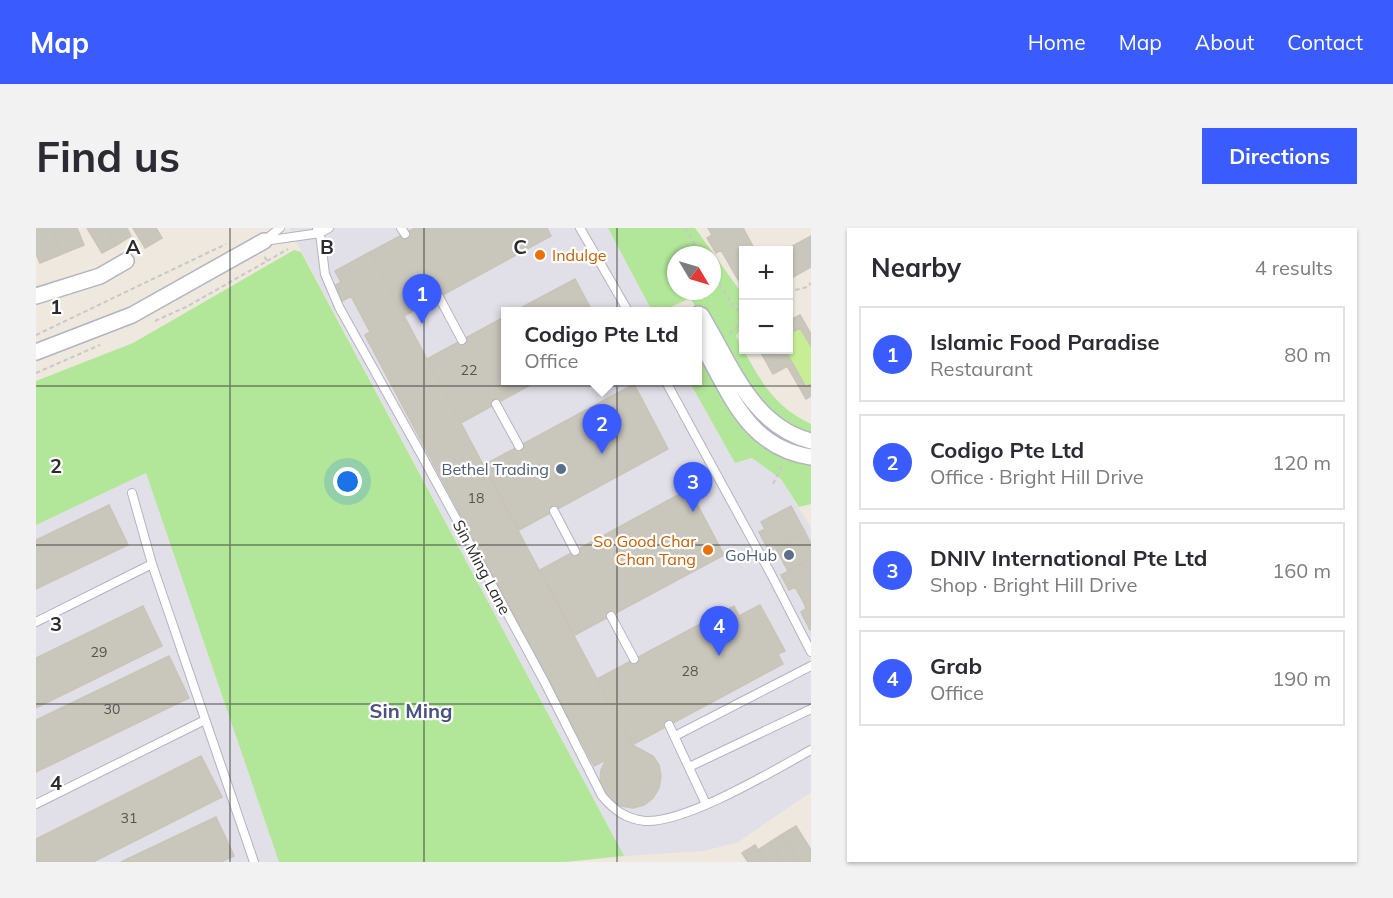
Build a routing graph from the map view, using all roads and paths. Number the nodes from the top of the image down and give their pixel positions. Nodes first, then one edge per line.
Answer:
1 (280, 228) edge
2 (329, 228) edge
3 (580, 228) edge
4 (685, 228) edge
5 (319, 230) edge
6 (264, 241) junction
7 (230, 242) dead end
8 (298, 244) dead end
9 (696, 246) edge
10 (126, 261) dead end
11 (267, 261) dead end
12 (811, 283) edge
13 (721, 285) edge
14 (793, 291) edge
15 (36, 296) edge
16 (439, 297) dead end
17 (624, 307) edge
18 (739, 310) edge
19 (702, 317) edge
20 (739, 324) edge
21 (36, 335) edge
22 (462, 340) dead end
23 (716, 340) junction
24 (702, 345) edge
25 (36, 352) edge
26 (667, 385) edge
27 (496, 404) dead end
28 (770, 421) junction
29 (751, 427) junction
30 (811, 441) edge
31 (519, 446) dead end
32 (811, 457) edge
33 (782, 466) dead end
34 (773, 484) dead end
35 (132, 493) dead end
36 (554, 511) dead end
37 (575, 551) dead end
38 (152, 564) junction
39 (611, 616) dead end
40 (36, 621) edge
41 (811, 652) edge
42 (634, 659) dead end
43 (811, 666) edge
44 (811, 709) edge
45 (205, 720) junction
46 (669, 725) dead end
47 (675, 736) junction
48 (811, 750) edge
49 (689, 767) junction
50 (36, 804) edge
51 (706, 804) junction
52 (254, 862) edge

1 - 6 lane
2 - 5 lane
3 - 17 lane
4 - 9 path
5 - 6 lane
5 - 51 lane, Sin Ming Lane
6 - 25 street
7 - 21 path
8 - 11 path
10 - 15 street
12 - 14 path
13 - 18 path
16 - 22 lane
19 - 23 street
20 - 23 path
23 - 28 street
24 - 29 street
26 - 41 lane
27 - 31 lane
28 - 29 street
28 - 30 street
29 - 32 street
33 - 34 path
35 - 38 lane
36 - 37 lane
38 - 40 lane
38 - 45 lane
39 - 42 lane
43 - 47 lane
44 - 49 lane
45 - 50 lane
45 - 52 lane
46 - 47 lane
47 - 49 lane
48 - 51 lane, Sin Ming Lane
49 - 51 lane

